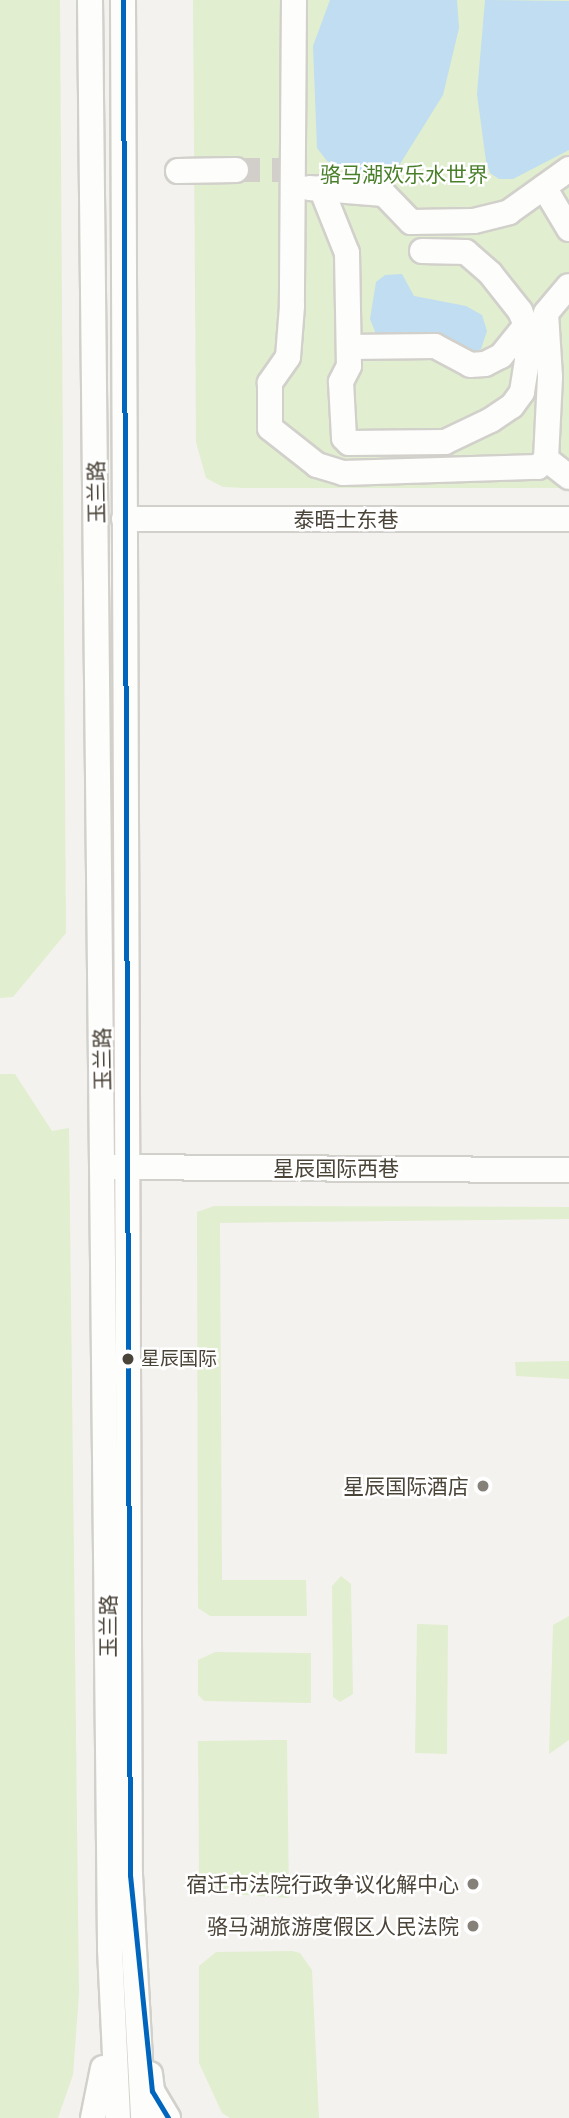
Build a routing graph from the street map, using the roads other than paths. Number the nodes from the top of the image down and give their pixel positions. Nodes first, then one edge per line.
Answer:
1 (90, 0) edge
2 (122, 0) edge
3 (294, 0) edge
4 (569, 169) edge
5 (236, 170) tunnel mouth
6 (178, 171) dead end
7 (288, 176) junction
8 (544, 187) junction
9 (321, 188) junction
10 (569, 229) edge
11 (422, 251) dead end
12 (569, 286) edge
13 (526, 325) junction
14 (349, 347) junction
15 (546, 459) junction
16 (569, 477) edge
17 (124, 519) junction
18 (569, 519) edge
19 (115, 1167) junction
20 (569, 1170) edge
21 (122, 1948) junction
22 (93, 2118) edge
23 (117, 2118) edge
24 (143, 2118) edge
25 (167, 2118) edge

1 - 19 street, 玉兰路
2 - 17 street, 玉兰路
3 - 7 street
4 - 8 street
5 - 6 street
7 - 9 street
7 - 15 street
8 - 9 street
8 - 10 street
9 - 14 street
11 - 13 street
12 - 15 street
13 - 14 street
13 - 14 street
15 - 16 street
17 - 18 street, 泰晤士东巷
17 - 19 street, 玉兰路
19 - 20 street, 星辰国际西巷
19 - 21 street, 玉兰路
21 - 22 street
21 - 23 street, 玉兰路
21 - 24 street, 玉兰路
21 - 25 street

